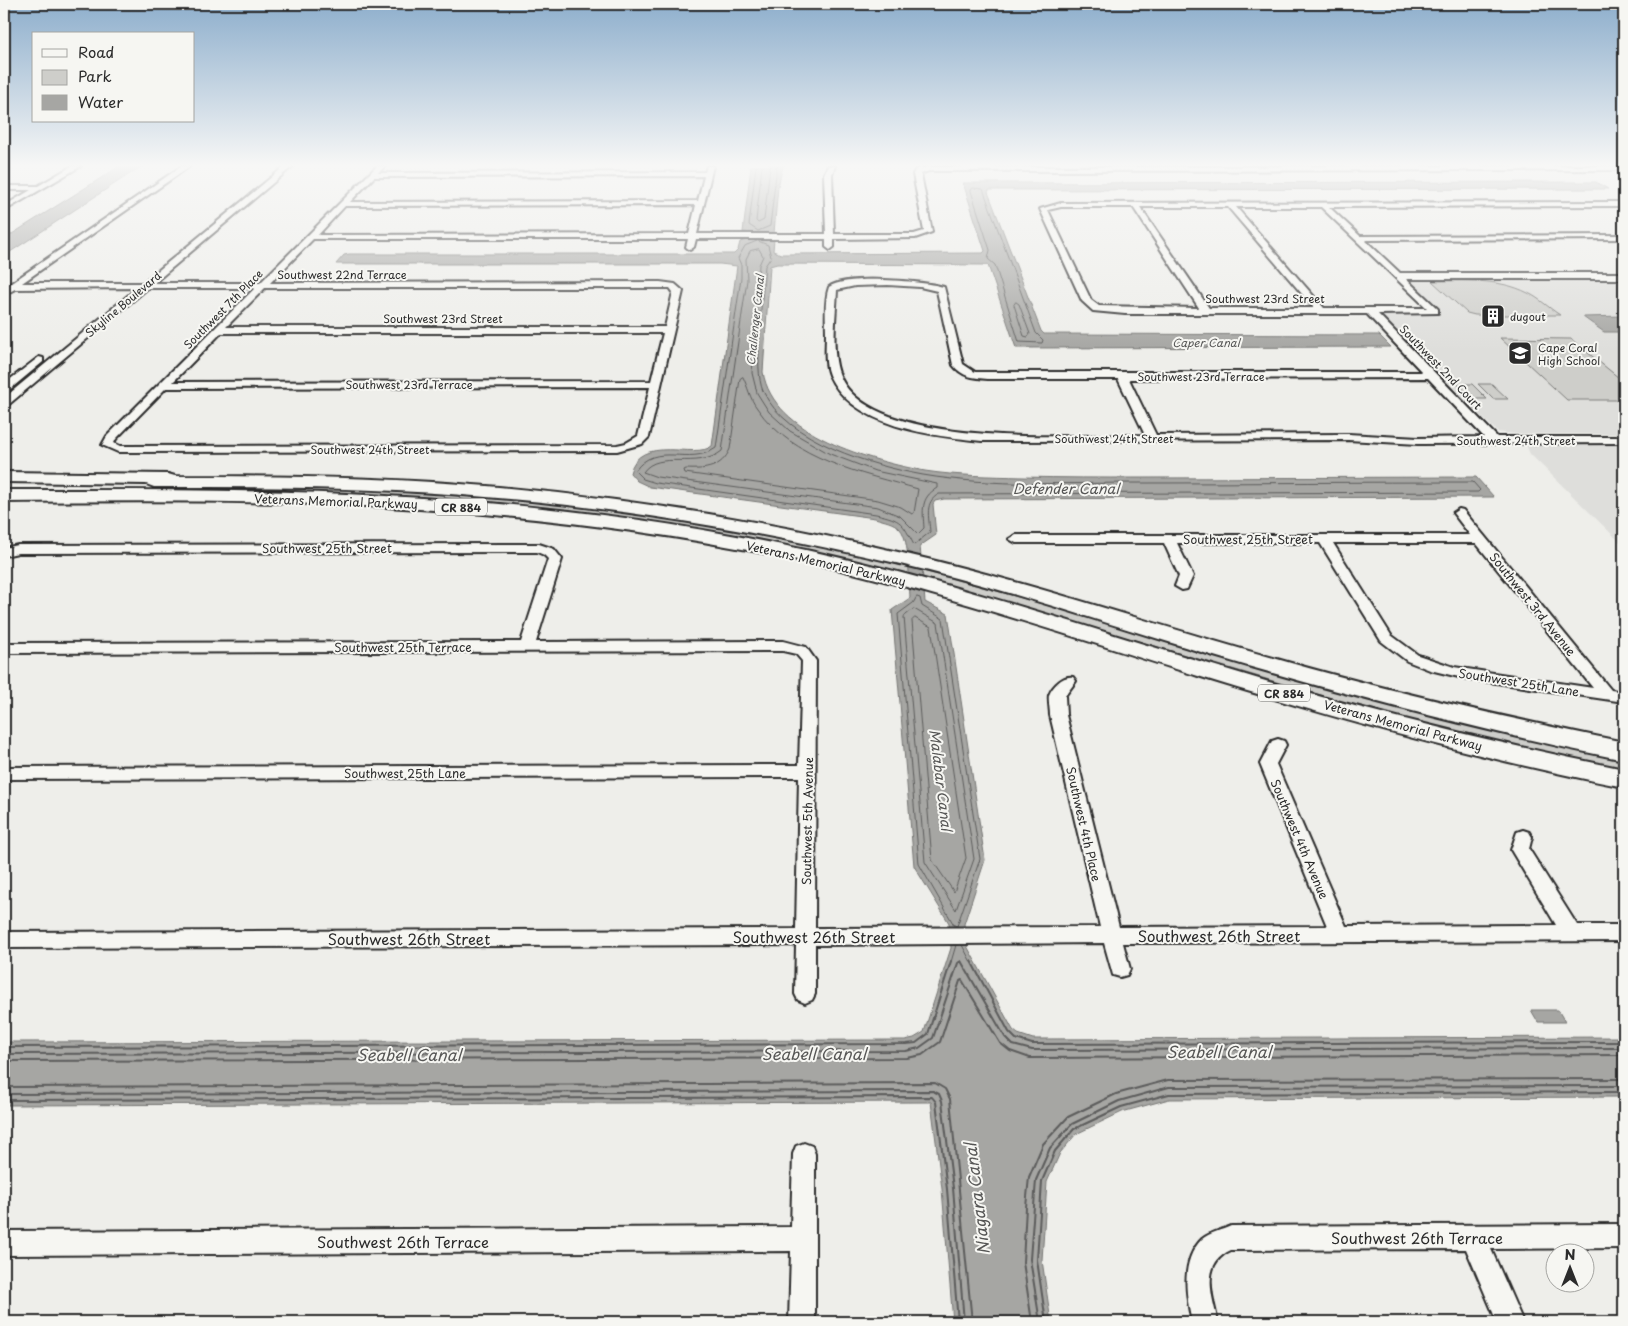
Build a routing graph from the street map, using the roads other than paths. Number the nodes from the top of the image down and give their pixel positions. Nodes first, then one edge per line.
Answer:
1 (97, 228) edge
2 (202, 228) edge
3 (215, 228) edge
4 (320, 228) edge
5 (695, 228) edge
6 (829, 228) edge
7 (927, 228) edge
8 (1052, 228) edge
9 (1150, 228) edge
10 (1250, 228) edge
11 (1347, 228) edge
12 (693, 236) junction
13 (829, 236) junction
14 (311, 237) junction
15 (1358, 238) junction
16 (1624, 238) edge
17 (690, 247) dead end
18 (830, 247) dead end
19 (1398, 276) junction
20 (1624, 276) edge
21 (263, 285) junction
22 (13, 286) junction
23 (131, 286) junction
24 (145, 286) junction
25 (4, 292) edge
26 (1206, 311) junction
27 (1321, 311) junction
28 (1370, 311) junction
29 (218, 330) junction
30 (669, 330) junction
31 (71, 334) dead end
32 (49, 352) dead end
33 (1431, 375) junction
34 (1122, 376) junction
35 (655, 384) junction
36 (163, 385) junction
37 (4, 389) edge
38 (4, 403) edge
39 (883, 416) joint
40 (1624, 435) edge
41 (1491, 437) junction
42 (1152, 438) junction
43 (1624, 440) edge
44 (111, 448) joint
45 (4, 477) edge
46 (4, 482) edge
47 (204, 482) junction
48 (4, 496) edge
49 (1459, 514) dead end
50 (1016, 539) dead end
51 (1169, 539) junction
52 (1324, 539) junction
53 (1480, 539) junction
54 (4, 552) edge
55 (953, 582) junction
56 (1182, 586) dead end
57 (528, 646) junction
58 (4, 648) edge
59 (801, 650) joint
60 (1317, 679) junction
61 (1068, 681) dead end
62 (1606, 694) junction
63 (1624, 697) edge
64 (1624, 743) edge
65 (1278, 745) dead end
66 (1624, 751) edge
67 (807, 771) junction
68 (4, 774) edge
69 (1624, 778) edge
70 (1524, 837) dead end
71 (1624, 933) edge
72 (1340, 934) junction
73 (1572, 934) junction
74 (805, 936) junction
75 (1111, 936) junction
76 (4, 940) edge
77 (1120, 969) dead end
78 (805, 994) dead end
79 (804, 1154) dead end
80 (1624, 1236) edge
81 (1474, 1237) junction
82 (803, 1239) junction
83 (4, 1243) edge
84 (802, 1322) edge
85 (1205, 1322) edge
86 (1510, 1322) edge

1 - 22 street
2 - 23 street, Skyline Boulevard
3 - 24 street, Skyline Boulevard
4 - 14 street, Southwest 7th Place
5 - 12 street
6 - 13 street
7 - 13 street
8 - 26 street, Southwest 23rd Street
9 - 26 street
10 - 27 street
11 - 15 street
12 - 13 street
12 - 14 street
12 - 17 street
13 - 18 street
14 - 21 street, Southwest 7th Place
15 - 16 street
15 - 19 street
19 - 20 street
19 - 28 street, Southwest 23rd Street
21 - 24 street, Southwest 22nd Terrace
21 - 29 street, Southwest 7th Place
21 - 30 street, Southwest 22nd Terrace
22 - 23 street, Southwest 22nd Terrace
22 - 25 street
23 - 24 street, Southwest 22nd Terrace
23 - 31 street, Skyline Boulevard
24 - 38 street, Skyline Boulevard
26 - 27 street, Southwest 23rd Street
27 - 28 street, Southwest 23rd Street
28 - 33 street, Southwest 2nd Court
29 - 30 street, Southwest 23rd Street
29 - 36 street, Southwest 7th Place
30 - 35 street
32 - 37 street
33 - 34 street, Southwest 23rd Terrace
33 - 41 street, Southwest 2nd Court
34 - 39 street, Southwest 23rd Terrace
34 - 42 street
35 - 36 street, Southwest 23rd Terrace
35 - 44 street, Southwest 24th Street
36 - 44 street, Southwest 7th Place
39 - 42 street, Southwest 24th Street
40 - 41 street, Southwest 24th Street
41 - 42 street, Southwest 24th Street
41 - 43 street, Southwest 24th Street
45 - 47 highway
46 - 47 highway, Veterans Memorial Parkway / CR 884
47 - 55 highway, Veterans Memorial Parkway / CR 884
48 - 55 highway, Veterans Memorial Parkway / CR 884
49 - 53 street, Southwest 3rd Avenue
50 - 51 street, Southwest 25th Street
51 - 52 street, Southwest 25th Street
51 - 56 street
52 - 53 street, Southwest 25th Street
52 - 62 street, Southwest 25th Lane
53 - 62 street, Southwest 3rd Avenue
54 - 57 street, Southwest 25th Street
55 - 60 highway, Veterans Memorial Parkway / CR 884
55 - 69 highway, Veterans Memorial Parkway / CR 884
57 - 58 street, Southwest 25th Terrace
57 - 59 street, Southwest 25th Terrace
59 - 67 street, Southwest 5th Avenue
60 - 64 highway
60 - 66 highway, Veterans Memorial Parkway / CR 884
61 - 75 street, Southwest 4th Place
62 - 63 street, Southwest 25th Lane
65 - 72 street, Southwest 4th Avenue
67 - 68 street, Southwest 25th Lane
67 - 74 street, Southwest 5th Avenue
70 - 73 street
71 - 73 street, Southwest 26th Street
72 - 73 street, Southwest 26th Street
72 - 75 street, Southwest 26th Street
74 - 75 street, Southwest 26th Street
74 - 76 street, Southwest 26th Street
74 - 78 street, Southwest 5th Avenue
75 - 77 street, Southwest 4th Place
79 - 82 street
80 - 81 street, Southwest 26th Terrace
81 - 85 street, Southwest 26th Terrace
81 - 86 street
82 - 83 street, Southwest 26th Terrace
82 - 84 street

